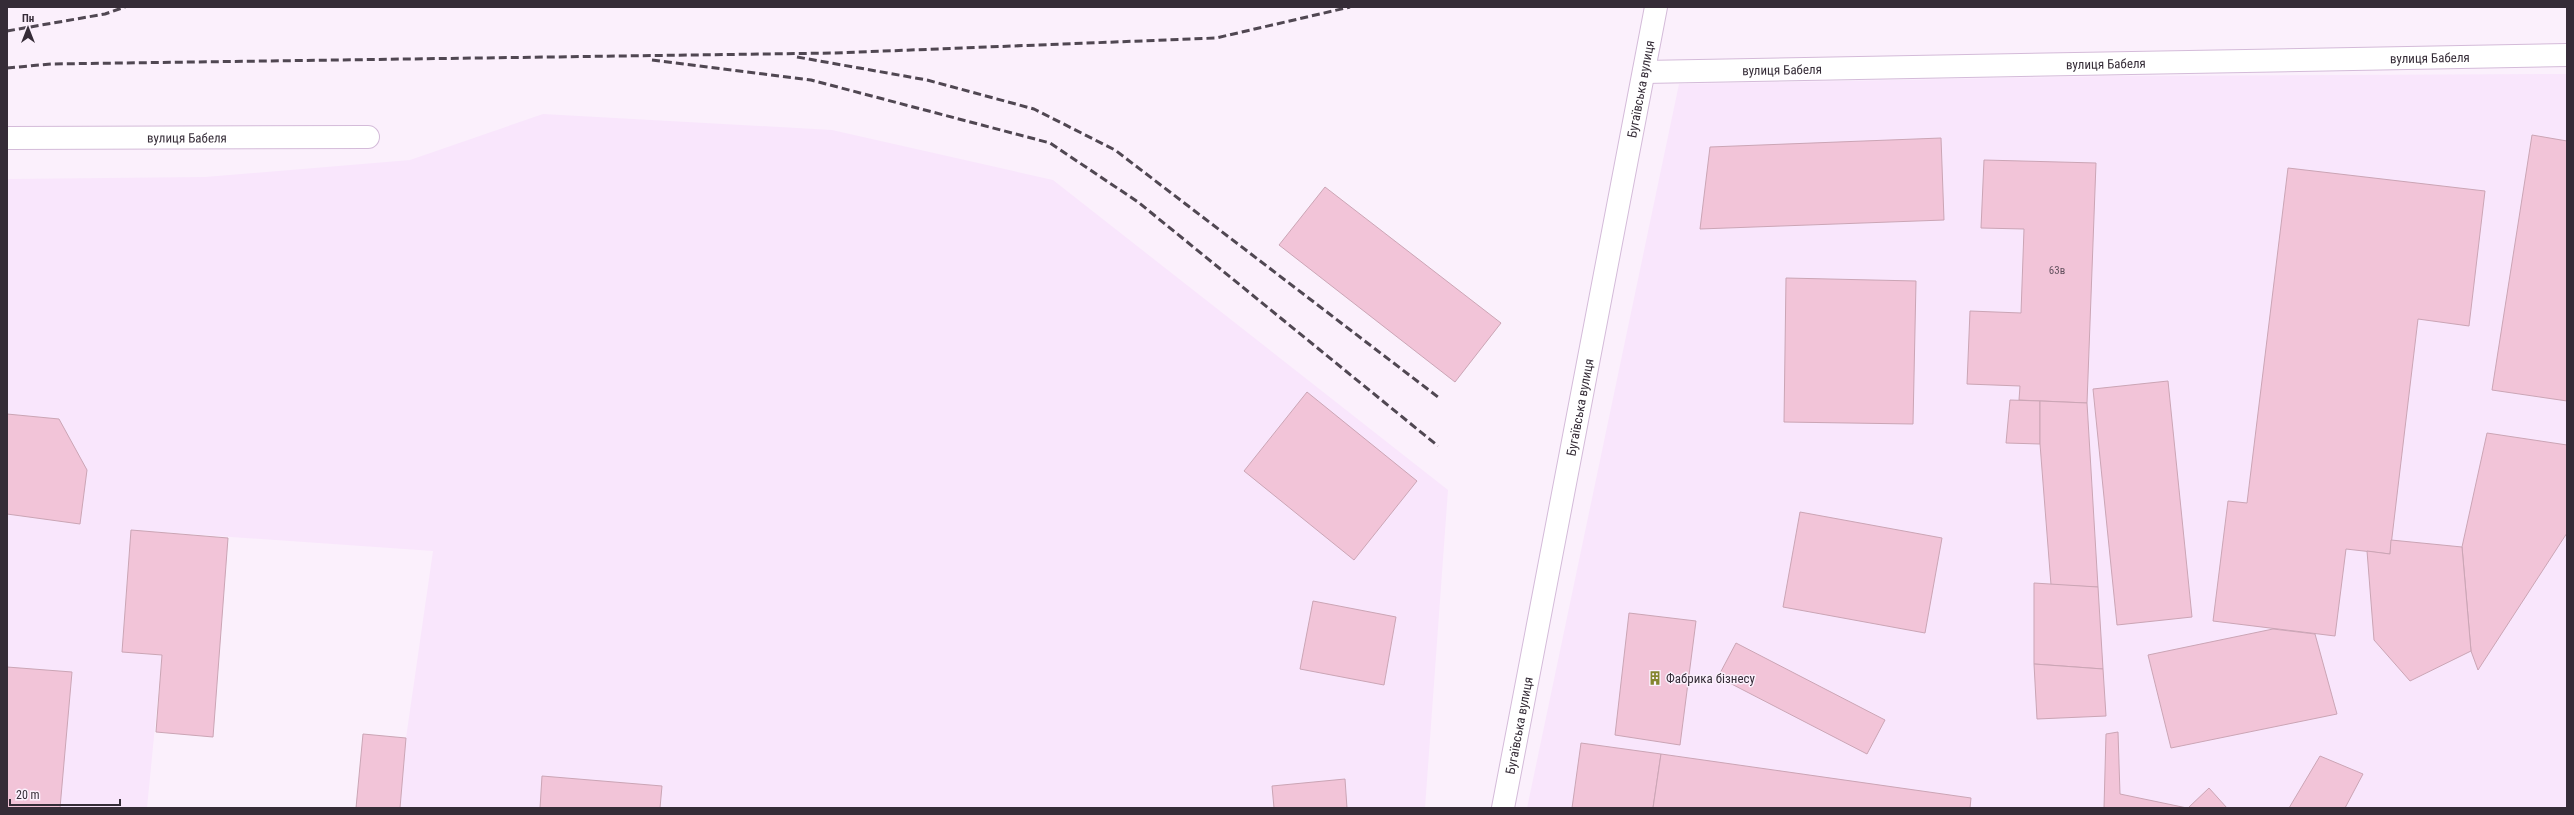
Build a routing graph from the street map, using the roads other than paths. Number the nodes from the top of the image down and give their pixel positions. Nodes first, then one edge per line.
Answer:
1 (1656, 7) edge
2 (2567, 55) edge
3 (1644, 72) junction
4 (368, 137) dead end
5 (7, 138) edge
6 (1503, 808) edge

1 - 3 street, Бугаївська вулиця
2 - 3 street, вулиця Бабеля
3 - 6 street, Бугаївська вулиця
4 - 5 street, вулиця Бабеля

